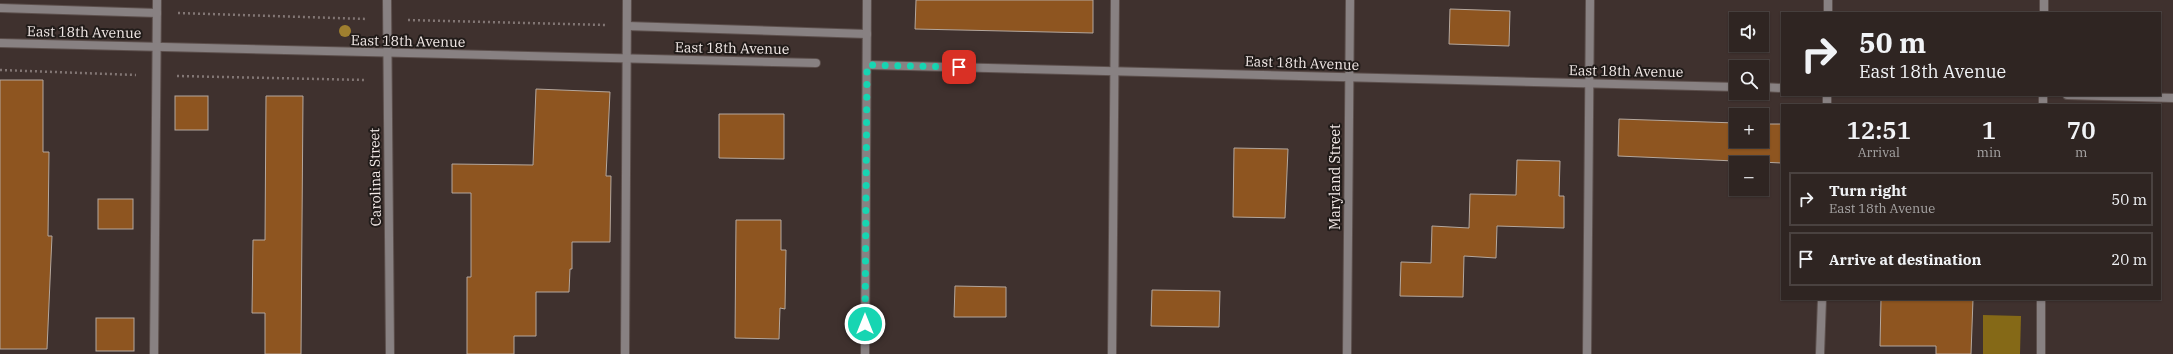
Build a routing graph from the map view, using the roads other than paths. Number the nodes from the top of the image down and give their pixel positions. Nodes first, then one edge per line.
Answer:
1 (157, 0) edge
2 (387, 0) edge
3 (627, 0) edge
4 (867, 0) edge
5 (1115, 0) edge
6 (1350, 0) edge
7 (1590, 0) edge
8 (1828, 0) edge
9 (2044, 0) edge
10 (0, 8) edge
11 (1828, 12) edge
12 (2044, 12) edge
13 (157, 13) junction
14 (627, 26) junction
15 (867, 34) junction
16 (0, 43) edge
17 (157, 47) junction
18 (387, 53) junction
19 (627, 59) junction
20 (816, 63) dead end
21 (867, 65) junction
22 (1114, 71) junction
23 (1349, 78) junction
24 (1589, 84) junction
25 (1729, 87) edge
26 (1769, 87) edge
27 (1781, 88) edge
28 (2102, 96) edge
29 (2173, 98) edge
30 (1822, 300) edge
31 (2041, 300) edge
32 (154, 354) edge
33 (390, 354) edge
34 (625, 354) edge
35 (865, 354) edge
36 (1112, 354) edge
37 (1347, 354) edge
38 (1587, 354) edge
39 (1820, 354) edge
40 (2041, 354) edge

1 - 13 street
2 - 18 street, Carolina Street
3 - 14 street
4 - 15 street
5 - 22 street
6 - 23 street, Maryland Street
7 - 24 street
8 - 11 street
9 - 12 street
10 - 13 street
13 - 17 street
14 - 15 street
14 - 19 street
15 - 21 street
16 - 17 street, East 18th Avenue
17 - 18 street, East 18th Avenue
17 - 32 street
18 - 19 street, East 18th Avenue
18 - 33 street, Carolina Street
19 - 20 street, East 18th Avenue
19 - 34 street
21 - 22 street, East 18th Avenue
21 - 35 street
22 - 23 street, East 18th Avenue
22 - 36 street
23 - 24 street, East 18th Avenue
23 - 37 street, Maryland Street
24 - 25 street, East 18th Avenue
24 - 38 street
26 - 27 street
28 - 29 street
30 - 39 street
31 - 40 street

